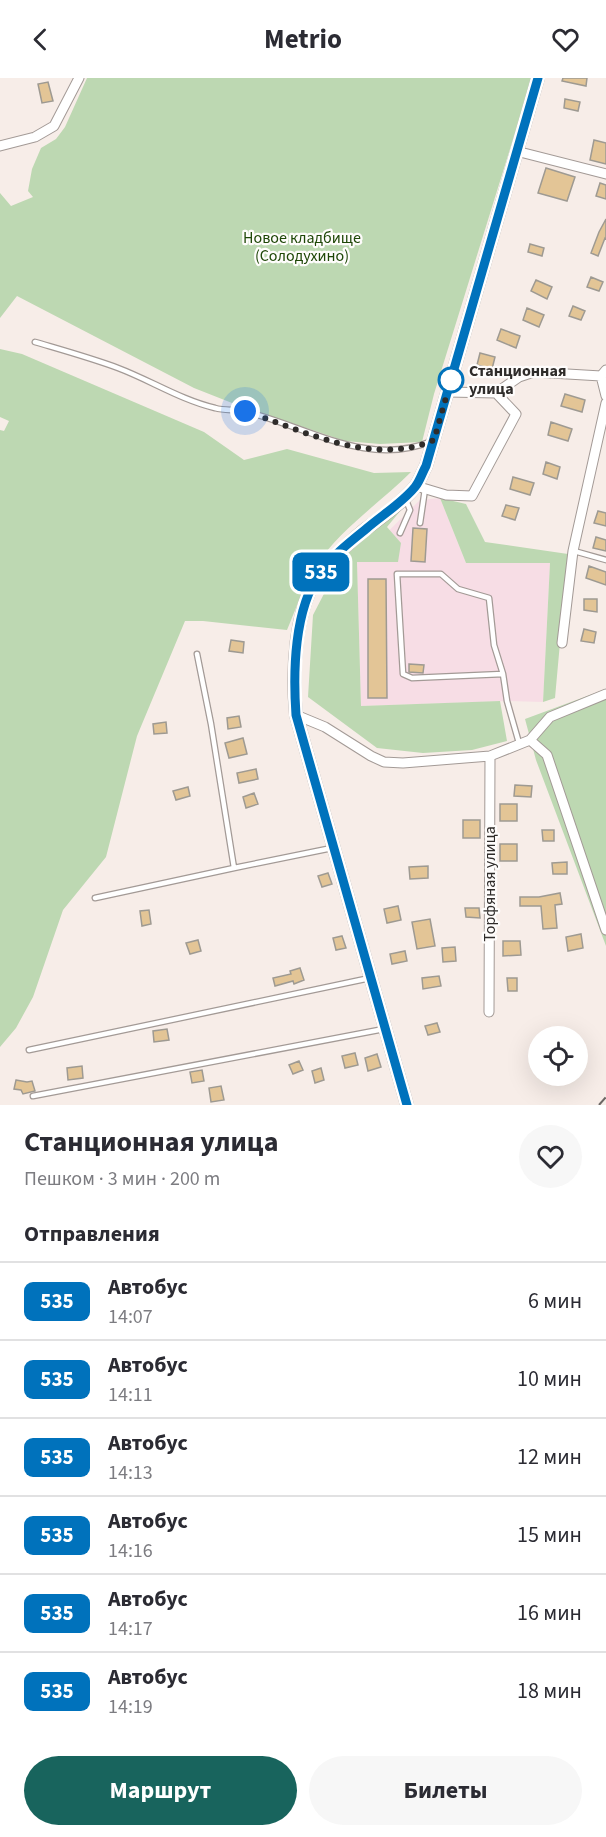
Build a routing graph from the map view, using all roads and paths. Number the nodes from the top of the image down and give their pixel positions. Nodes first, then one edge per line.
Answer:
1 (79, 78) edge
2 (538, 78) edge
3 (0, 146) edge
4 (516, 151) junction
5 (606, 174) edge
6 (34, 342) dead end
7 (604, 373) edge
8 (448, 392) junction
9 (496, 393) junction
10 (606, 396) edge
11 (606, 403) edge
12 (434, 440) junction
13 (420, 487) junction
14 (405, 497) junction
15 (420, 523) dead end
16 (400, 533) dead end
17 (573, 551) junction
18 (606, 560) edge
19 (562, 643) dead end
20 (197, 654) dead end
21 (503, 674) junction
22 (606, 694) edge
23 (296, 715) junction
24 (530, 740) junction
25 (519, 743) junction
26 (490, 756) junction
27 (333, 848) junction
28 (234, 868) junction
29 (95, 898) dead end
30 (606, 930) edge
31 (370, 978) junction
32 (489, 1012) dead end
33 (385, 1028) junction
34 (29, 1050) dead end
35 (33, 1096) dead end
36 (407, 1105) edge

1 - 3 street
2 - 4 street
4 - 5 street
4 - 8 street
6 - 12 lane
7 - 9 street
7 - 10 street
8 - 9 street
8 - 12 street
9 - 13 street
11 - 17 street
12 - 13 street
13 - 14 street
13 - 15 lane
14 - 16 lane
14 - 23 street
17 - 18 lane
17 - 19 street
20 - 28 lane
21 - 21 lane
21 - 25 lane
22 - 24 street
23 - 26 street
23 - 27 street
24 - 25 street
24 - 30 street
25 - 26 street
26 - 32 street, Торфяная улица
27 - 28 lane
27 - 31 street
28 - 29 lane
31 - 33 street
31 - 34 lane
33 - 35 lane
33 - 36 street

